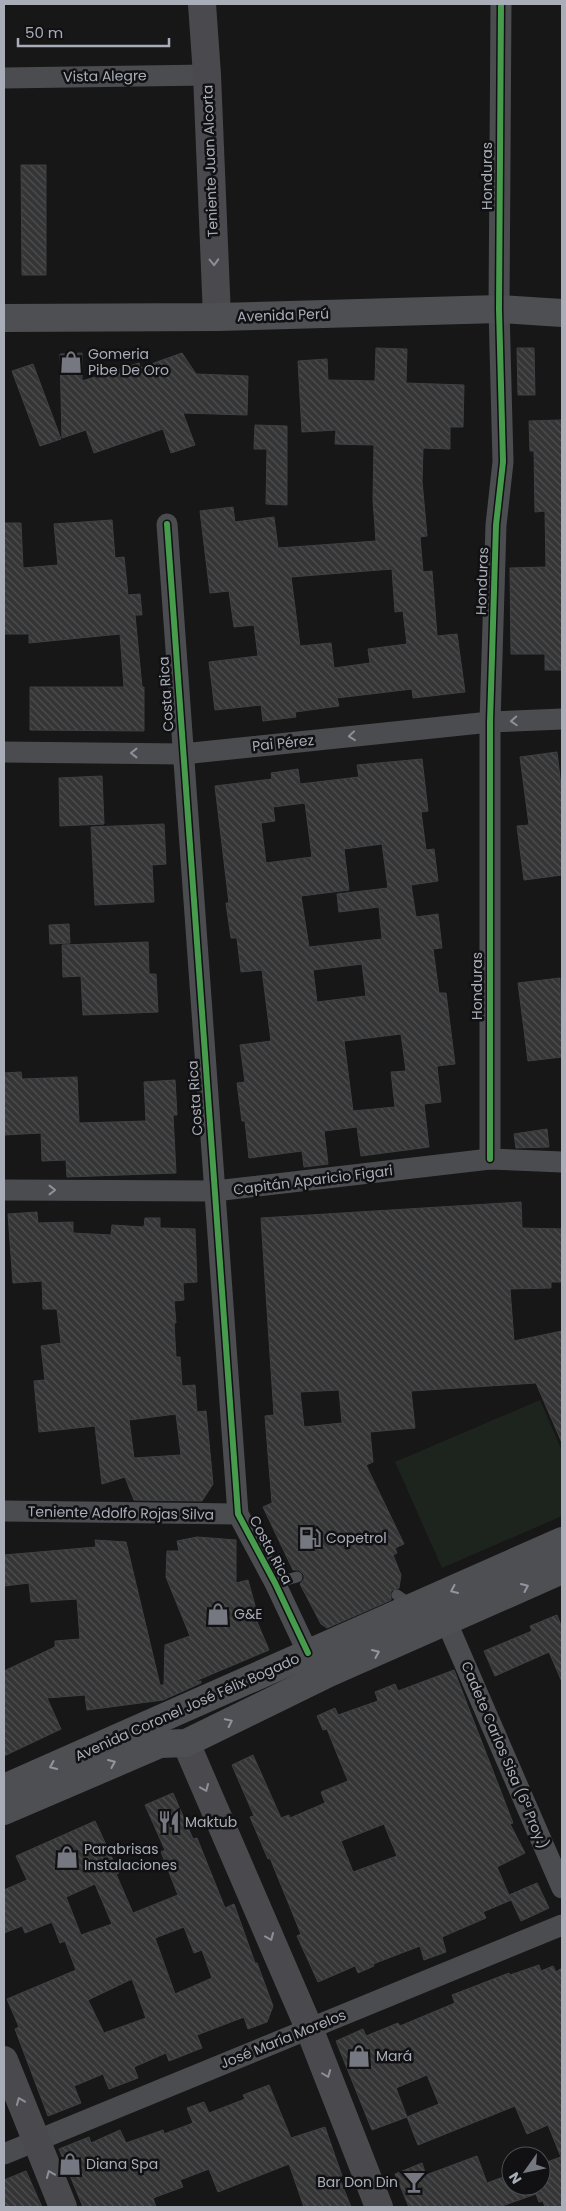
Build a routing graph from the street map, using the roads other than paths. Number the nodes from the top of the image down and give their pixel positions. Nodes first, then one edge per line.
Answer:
1 (202, 4) edge
2 (501, 4) edge
3 (207, 75) junction
4 (4, 78) edge
5 (499, 309) junction
6 (562, 313) edge
7 (217, 317) junction
8 (4, 318) edge
9 (167, 524) dead end
10 (562, 719) edge
11 (490, 722) junction
12 (4, 752) edge
13 (183, 754) junction
14 (490, 1159) junction
15 (562, 1162) edge
16 (4, 1190) edge
17 (215, 1192) junction
18 (4, 1511) edge
19 (238, 1514) junction
20 (562, 1541) edge
21 (562, 1570) edge
22 (297, 1577) dead end
23 (275, 1583) junction
24 (447, 1623) junction
25 (308, 1653) junction
26 (210, 1698) junction
27 (186, 1744) junction
28 (4, 1788) edge
29 (4, 1810) edge
30 (562, 1888) edge
31 (562, 1925) edge
32 (309, 2028) junction
33 (4, 2060) edge
34 (37, 2141) junction
35 (4, 2154) edge
36 (63, 2207) edge
37 (379, 2207) edge

1 - 3 main road, Teniente Juan Alcorta
2 - 5 street, Honduras
3 - 4 street, Vista Alegre
3 -> 7 main road, Teniente Juan Alcorta
5 - 6 main road, Avenida Perú
5 - 7 main road, Avenida Perú
5 - 11 street, Honduras
7 - 8 main road, Avenida Perú
9 - 13 street, Costa Rica
10 -> 11 street, Pai Pérez
11 -> 13 street, Pai Pérez
11 - 14 street, Honduras
13 -> 12 street, Pai Pérez
13 - 17 street, Costa Rica
14 - 15 street, Capitán Aparicio Figari
14 - 17 street, Capitán Aparicio Figari
16 -> 17 street, Capitán Aparicio Figari
17 - 19 street, Costa Rica
18 - 19 street, Teniente Adolfo Rojas Silva
19 - 23 street, Costa Rica
20 -> 25 main road, Avenida Coronel José Félix Bogado
24 -> 21 main road, Avenida Coronel José Félix Bogado
22 - 23 lane
23 - 25 street, Costa Rica
27 -> 24 main road, Avenida Coronel José Félix Bogado
24 - 30 street, Cadete Carlos Sisa (6ª Proy.)
25 - 26 main road, Avenida Coronel José Félix Bogado
26 - 27 main road
26 -> 28 main road, Avenida Coronel José Félix Bogado
29 -> 27 main road, Avenida Coronel José Félix Bogado
27 -> 32 main road
31 - 32 street, José María Morelos
32 - 34 street, José María Morelos
32 -> 37 main road
34 -> 33 main road
34 - 35 street, José María Morelos
36 -> 34 main road

